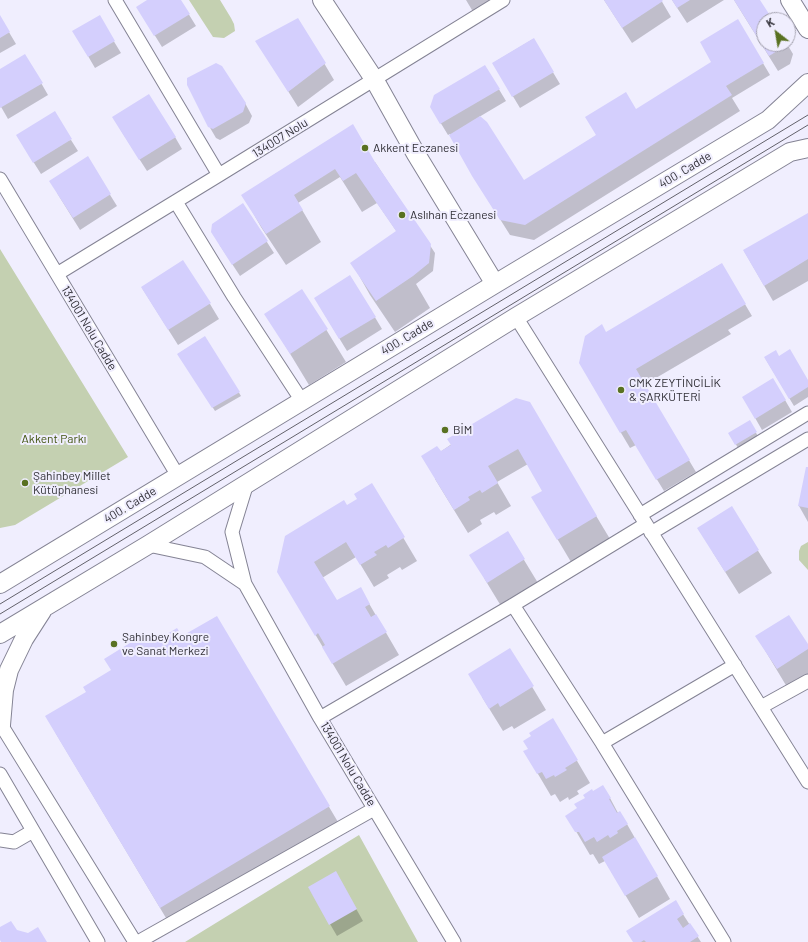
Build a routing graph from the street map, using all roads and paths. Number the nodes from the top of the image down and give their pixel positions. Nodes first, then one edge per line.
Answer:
1 (115, 0) edge
2 (322, 0) edge
3 (503, 0) edge
4 (790, 0) edge
5 (808, 30) edge
6 (374, 79) junction
7 (808, 83) edge
8 (808, 148) edge
9 (219, 175) junction
10 (0, 179) edge
11 (176, 202) junction
12 (57, 274) junction
13 (494, 284) junction
14 (516, 317) junction
15 (302, 401) junction
16 (808, 413) edge
17 (806, 442) edge
18 (178, 476) junction
19 (247, 483) junction
20 (646, 524) junction
21 (148, 545) junction
22 (0, 584) edge
23 (245, 584) junction
24 (513, 605) junction
25 (44, 608) junction
26 (0, 634) edge
27 (734, 665) junction
28 (808, 681) edge
29 (761, 707) junction
30 (320, 718) junction
31 (1, 724) edge
32 (602, 744) junction
33 (0, 774) edge
34 (808, 782) edge
35 (374, 809) junction
36 (33, 831) junction
37 (0, 840) edge
38 (98, 942) edge
39 (135, 942) edge
40 (138, 942) edge
41 (454, 942) edge
42 (724, 942) edge

1 - 9 street
2 - 6 main road
3 - 6 street, 134007 Nolu
4 - 5 main road
6 - 9 street, 134007 Nolu
6 - 13 main road
7 - 13 main road, 400. Cadde
8 - 14 main road
9 - 11 street, 134007 Nolu
10 - 12 street, 134001 Nolu Cadde
11 - 12 street, 134007 Nolu
11 - 15 street
12 - 18 street, 134001 Nolu Cadde
13 - 15 main road, 400. Cadde
14 - 19 main road
14 - 20 street
15 - 18 main road, 400. Cadde
16 - 20 street
17 - 20 street
18 - 22 main road, 400. Cadde
19 - 21 main road
19 - 23 street, 134001 Nolu Cadde
20 - 24 street
20 - 27 street
21 - 23 street, 134001 Nolu Cadde
21 - 25 main road
23 - 30 street, 134001 Nolu Cadde
24 - 30 street
24 - 32 street
25 - 26 main road
25 - 31 main road
27 - 29 street
27 - 32 street
28 - 29 street
29 - 34 street
30 - 35 street, 134001 Nolu Cadde
31 - 39 street
32 - 42 street
33 - 36 street
35 - 40 street
35 - 41 street, 134001 Nolu Cadde
36 - 37 street
36 - 38 street

